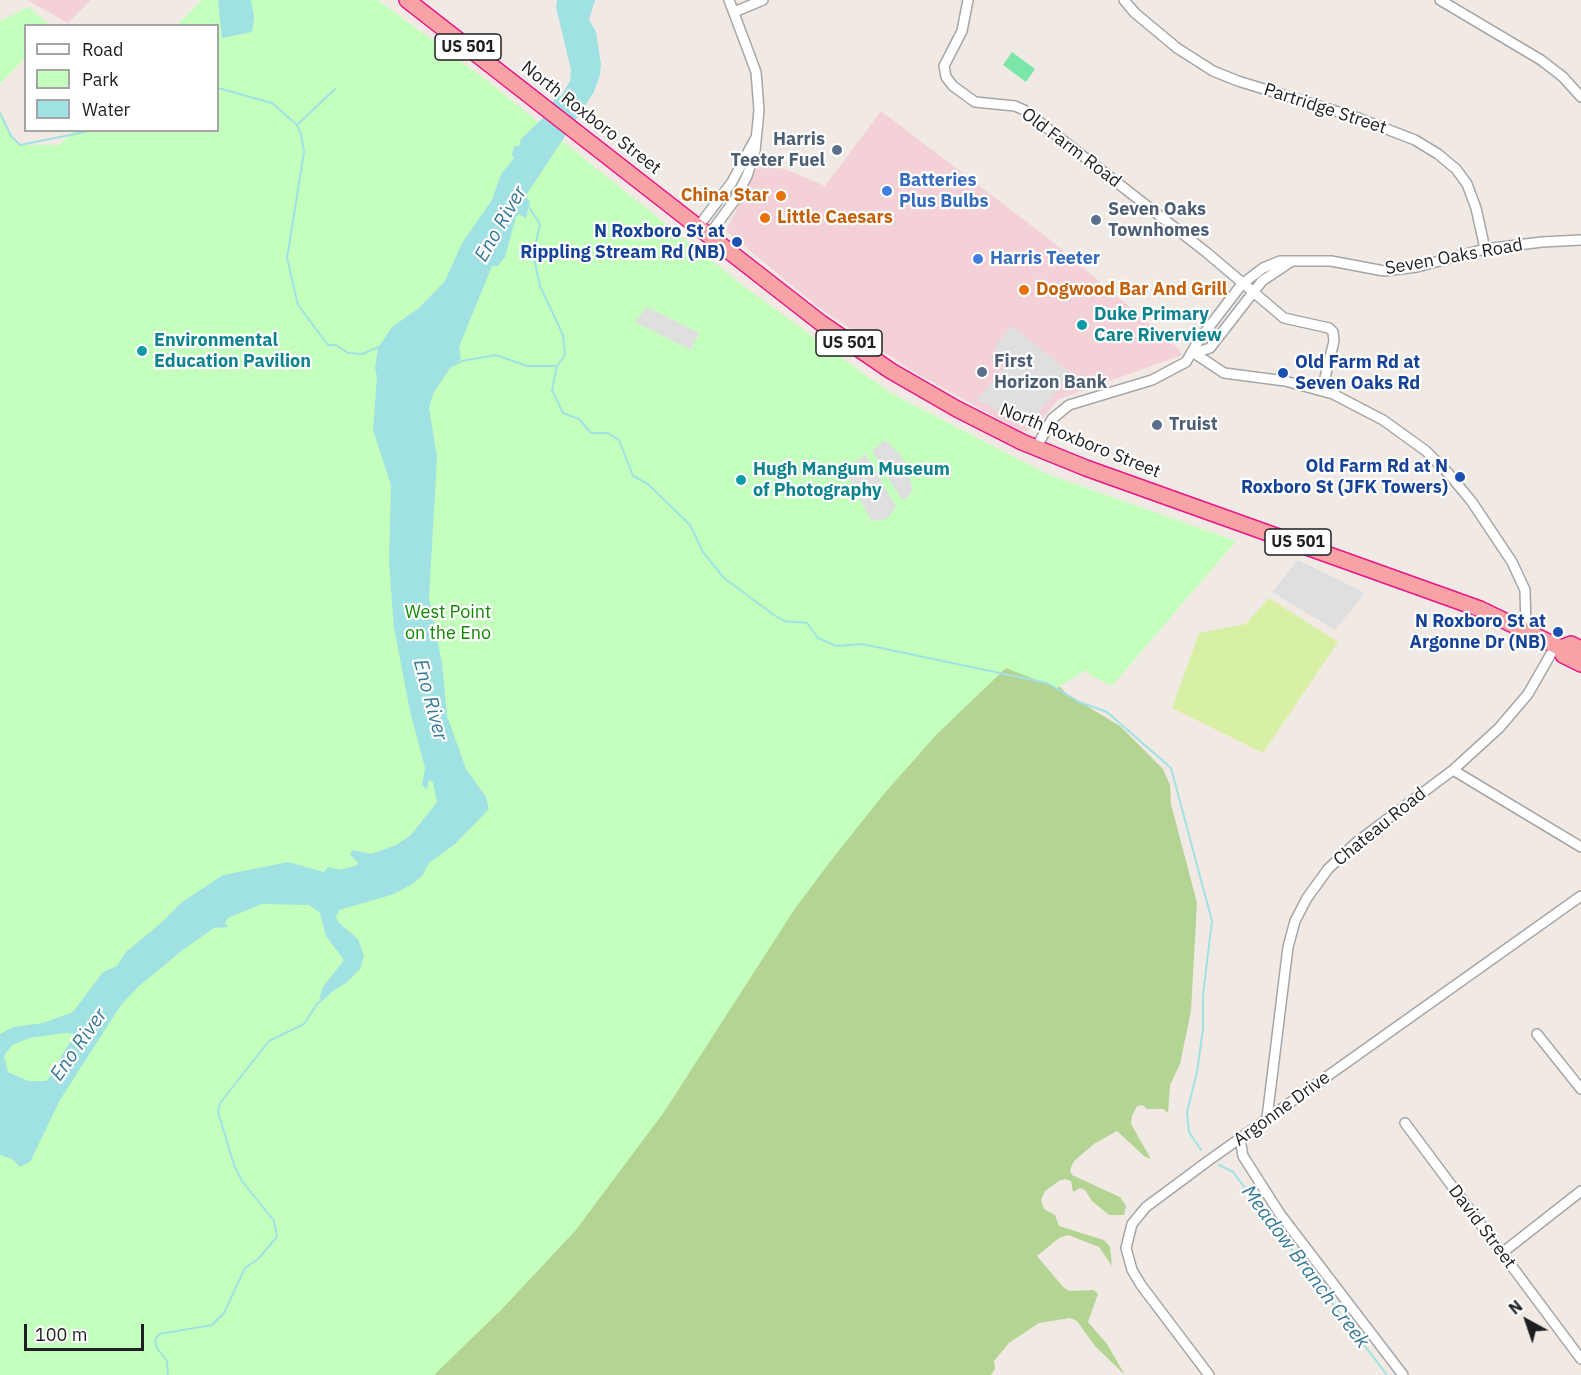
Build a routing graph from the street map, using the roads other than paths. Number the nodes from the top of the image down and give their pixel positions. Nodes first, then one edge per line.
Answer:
1 (407, 0) edge
2 (729, 0) edge
3 (763, 0) edge
4 (968, 0) edge
5 (1124, 0) edge
6 (1440, 0) edge
7 (734, 12) junction
8 (1581, 97) edge
9 (756, 137) junction
10 (704, 231) junction
11 (1581, 240) edge
12 (1485, 249) junction
13 (1292, 261) junction
14 (1242, 284) junction
15 (1252, 293) junction
16 (1194, 353) junction
17 (1322, 390) junction
18 (1036, 448) junction
19 (1526, 630) junction
20 (1558, 646) junction
21 (1581, 649) edge
22 (1581, 664) edge
23 (1453, 770) junction
24 (1581, 847) edge
25 (1581, 896) edge
26 (1537, 1034) dead end
27 (1581, 1089) edge
28 (1267, 1118) junction
29 (1404, 1124) dead end
30 (1240, 1139) junction
31 (1581, 1191) edge
32 (1502, 1253) junction
33 (1581, 1359) edge
34 (1209, 1375) edge
35 (1403, 1375) edge

1 - 10 highway, North Roxboro Street / US 501
2 - 7 street
3 - 7 street
4 - 14 street, Old Farm Road
5 - 12 street, Partridge Street
6 - 8 street
7 - 9 street
9 - 10 street
9 - 10 street
10 - 18 highway, North Roxboro Street / US 501
11 - 12 street, Seven Oaks Road
12 - 13 street, Seven Oaks Road
13 - 14 street, Seven Oaks Road
13 - 15 street
14 - 15 street, Old Farm Road
14 - 16 street, Seven Oaks Road
15 - 16 street
15 - 17 street, Old Farm Road
16 - 17 street
16 - 18 street
17 - 19 street
18 - 19 highway, North Roxboro Street / US 501
19 - 20 highway, North Roxboro Street / US 501
20 - 21 highway, North Roxboro Street / US 501
20 - 22 highway, North Roxboro Street / US 501
20 - 23 street, Chateau Road
23 - 24 street
23 - 28 street, Chateau Road
25 - 28 street, Argonne Drive
26 - 27 street
28 - 30 street, Argonne Drive
29 - 32 street, David Street
30 - 34 street, Argonne Drive
30 - 35 street
31 - 32 street
32 - 33 street, David Street

